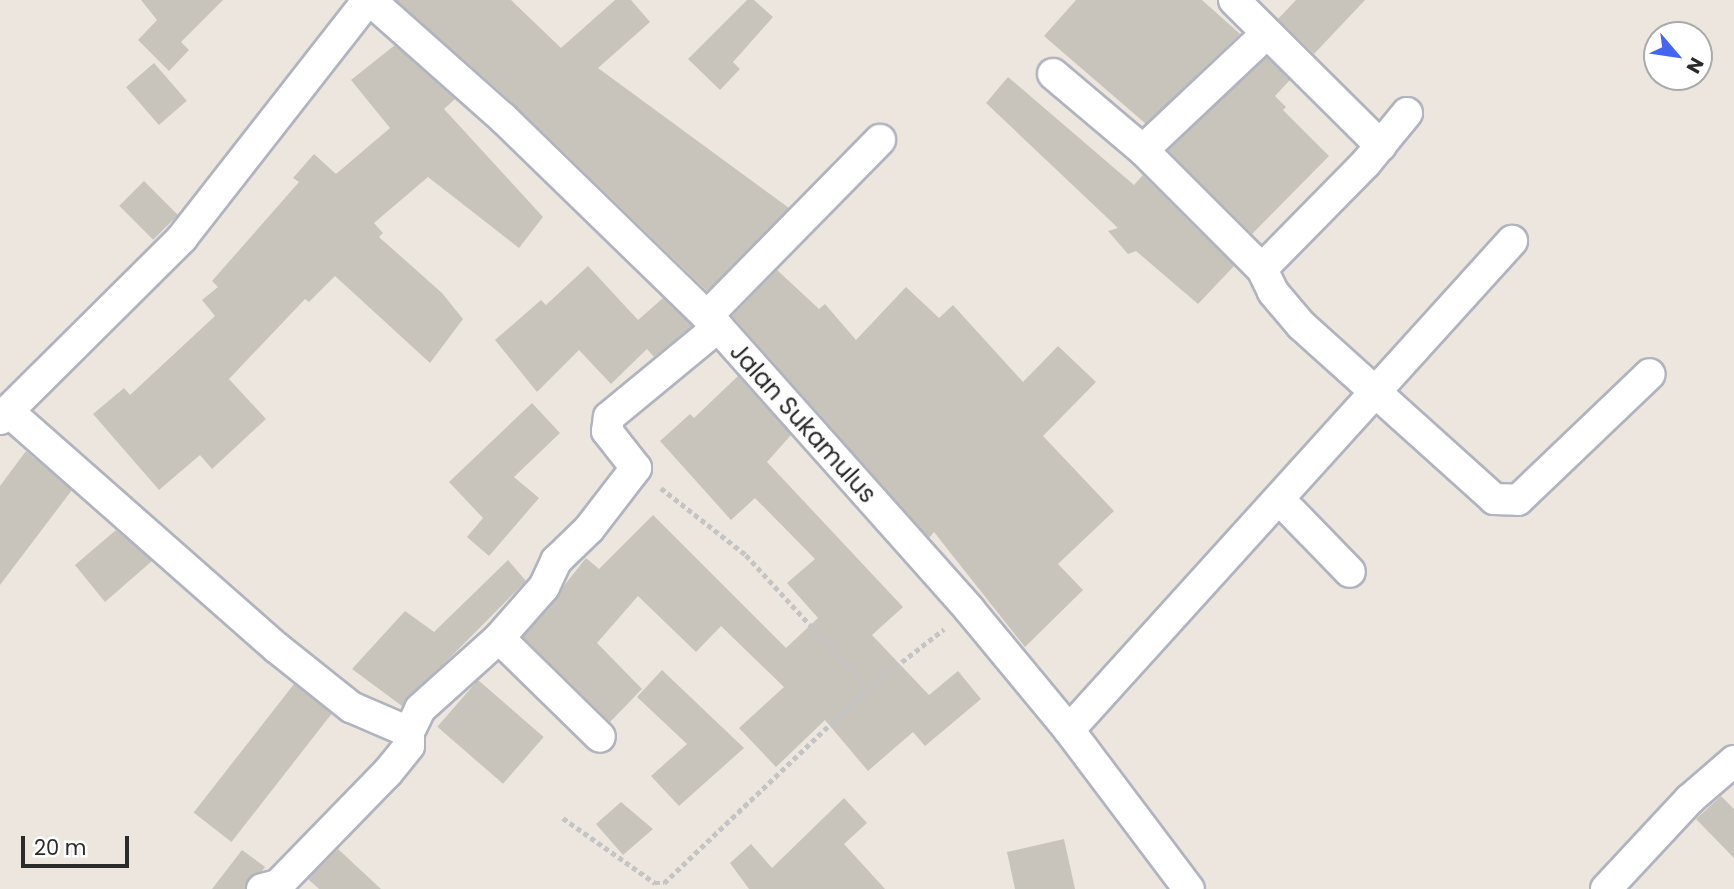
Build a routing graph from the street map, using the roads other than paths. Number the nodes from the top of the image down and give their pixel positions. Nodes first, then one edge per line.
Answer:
1 (370, 0) edge
2 (1255, 12) edge
3 (1053, 74) dead end
4 (1407, 113) dead end
5 (880, 140) dead end
6 (1381, 146) junction
7 (1143, 150) junction
8 (1512, 241) dead end
9 (1262, 269) junction
10 (712, 322) junction
11 (1650, 374) dead end
12 (1376, 388) junction
13 (5, 416) edge
14 (1280, 500) junction
15 (1350, 572) dead end
16 (499, 638) junction
17 (1069, 730) junction
18 (409, 732) junction
19 (600, 737) dead end
20 (1734, 761) edge
21 (262, 889) edge
22 (1189, 889) edge
23 (1606, 889) edge

1 - 10 street, Jalan Sukamulus
1 - 13 street
2 - 6 street
2 - 7 street
3 - 7 street
4 - 6 street
5 - 10 street
6 - 9 street
7 - 9 street
8 - 12 street
9 - 12 street
10 - 16 street
10 - 17 street, Jalan Sukamulus
11 - 12 street
12 - 14 street
13 - 18 street
14 - 15 street
14 - 17 street
16 - 18 street
16 - 19 street
17 - 22 street, Jalan Sukamulus
18 - 21 street
20 - 23 street

